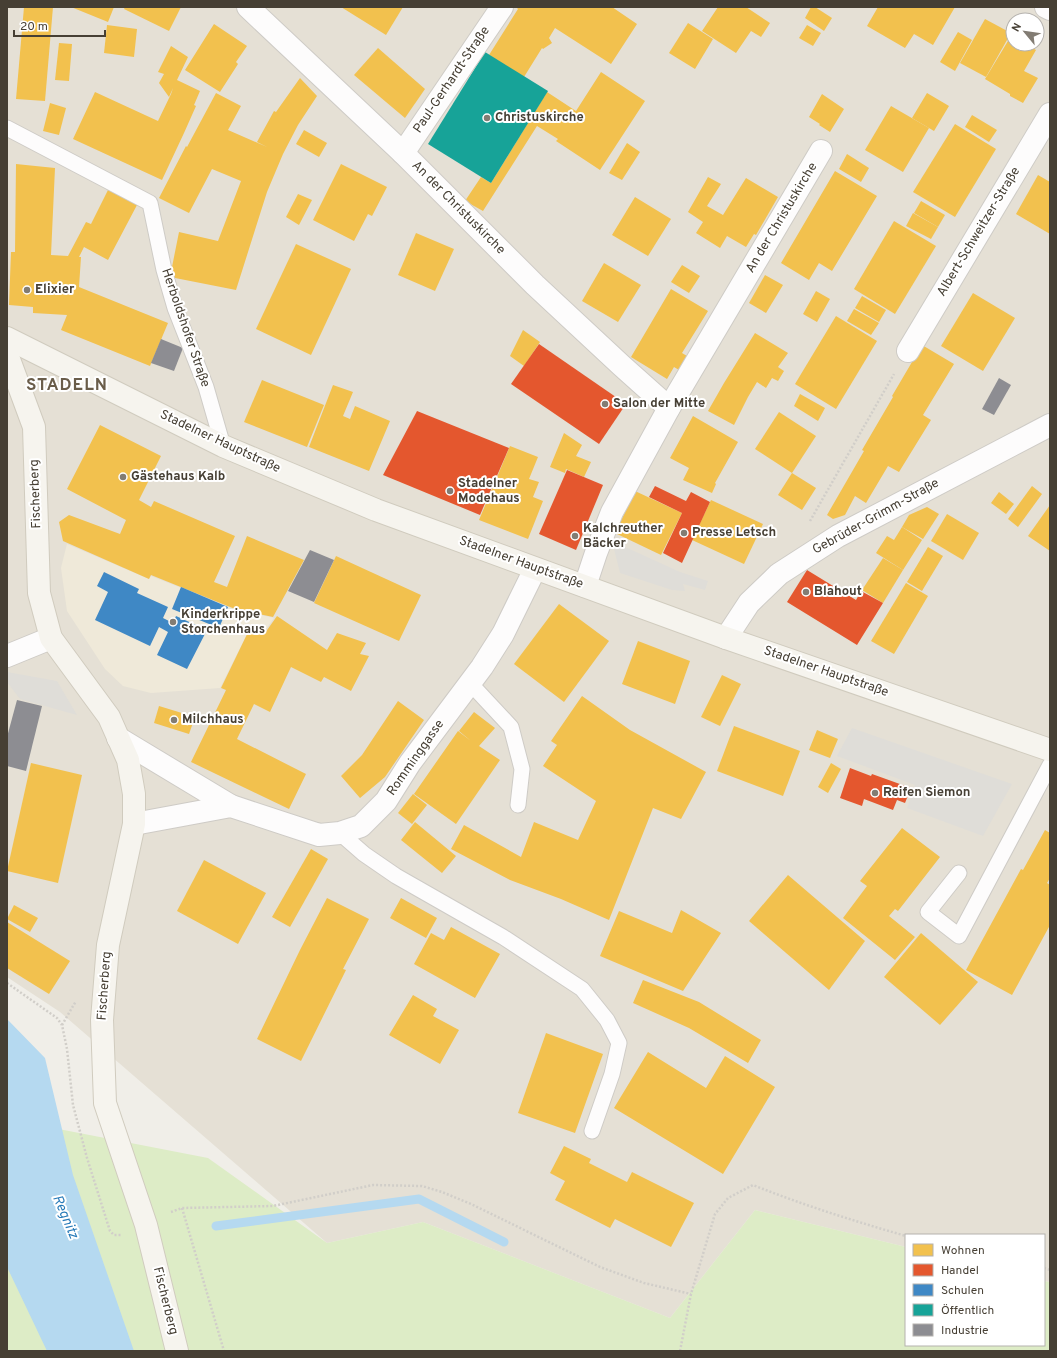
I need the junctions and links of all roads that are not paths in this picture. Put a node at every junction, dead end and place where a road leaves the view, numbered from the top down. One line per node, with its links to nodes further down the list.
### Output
1 (248, 7): 8 (street, An der Christuskirche)
2 (502, 7): 8 (street, Paul-Gerhardt-Straße)
3 (1046, 7): 4 (street)
4 (1050, 9)
5 (1050, 114): 10 (street, Albert-Schweitzer-Straße)
6 (7, 128): 14 (lane, Herboldshofer Straße)
7 (821, 151): 12 (street, An der Christuskirche)
8 (403, 153): 12 (street, An der Christuskirche)
9 (7, 338): 14 (main road, Stadelner Hauptstraße)
10 (908, 351)
11 (7, 354): 17 (main road, Fischerberg)
12 (669, 408): 16 (street, An der Christuskirche)
13 (1050, 425): 18 (street, Gebrüder-Grimm-Straße)
14 (222, 446): 15 (main road, Stadelner Hauptstraße)
15 (535, 569): 16 (main road, Stadelner Hauptstraße); 20 (street, Romminggasse)
16 (586, 586): 18 (main road, Stadelner Hauptstraße)
17 (51, 638): 19 (street); 21 (main road, Fischerberg)
18 (726, 638): 22 (main road, Stadelner Hauptstraße)
19 (7, 656)
20 (470, 683): 24 (lane); 27 (street, Romminggasse)
21 (118, 738): 25 (street, Romminggasse); 26 (main road, Fischerberg)
22 (1050, 750)
23 (1050, 765): 28 (lane)
24 (518, 804)
25 (231, 806): 26 (street, Romminggasse); 27 (street, Romminggasse)
26 (134, 824): 30 (main road, Fischerberg)
27 (340, 833): 29 (lane)
28 (959, 873)
29 (592, 1131)
30 (177, 1351)

